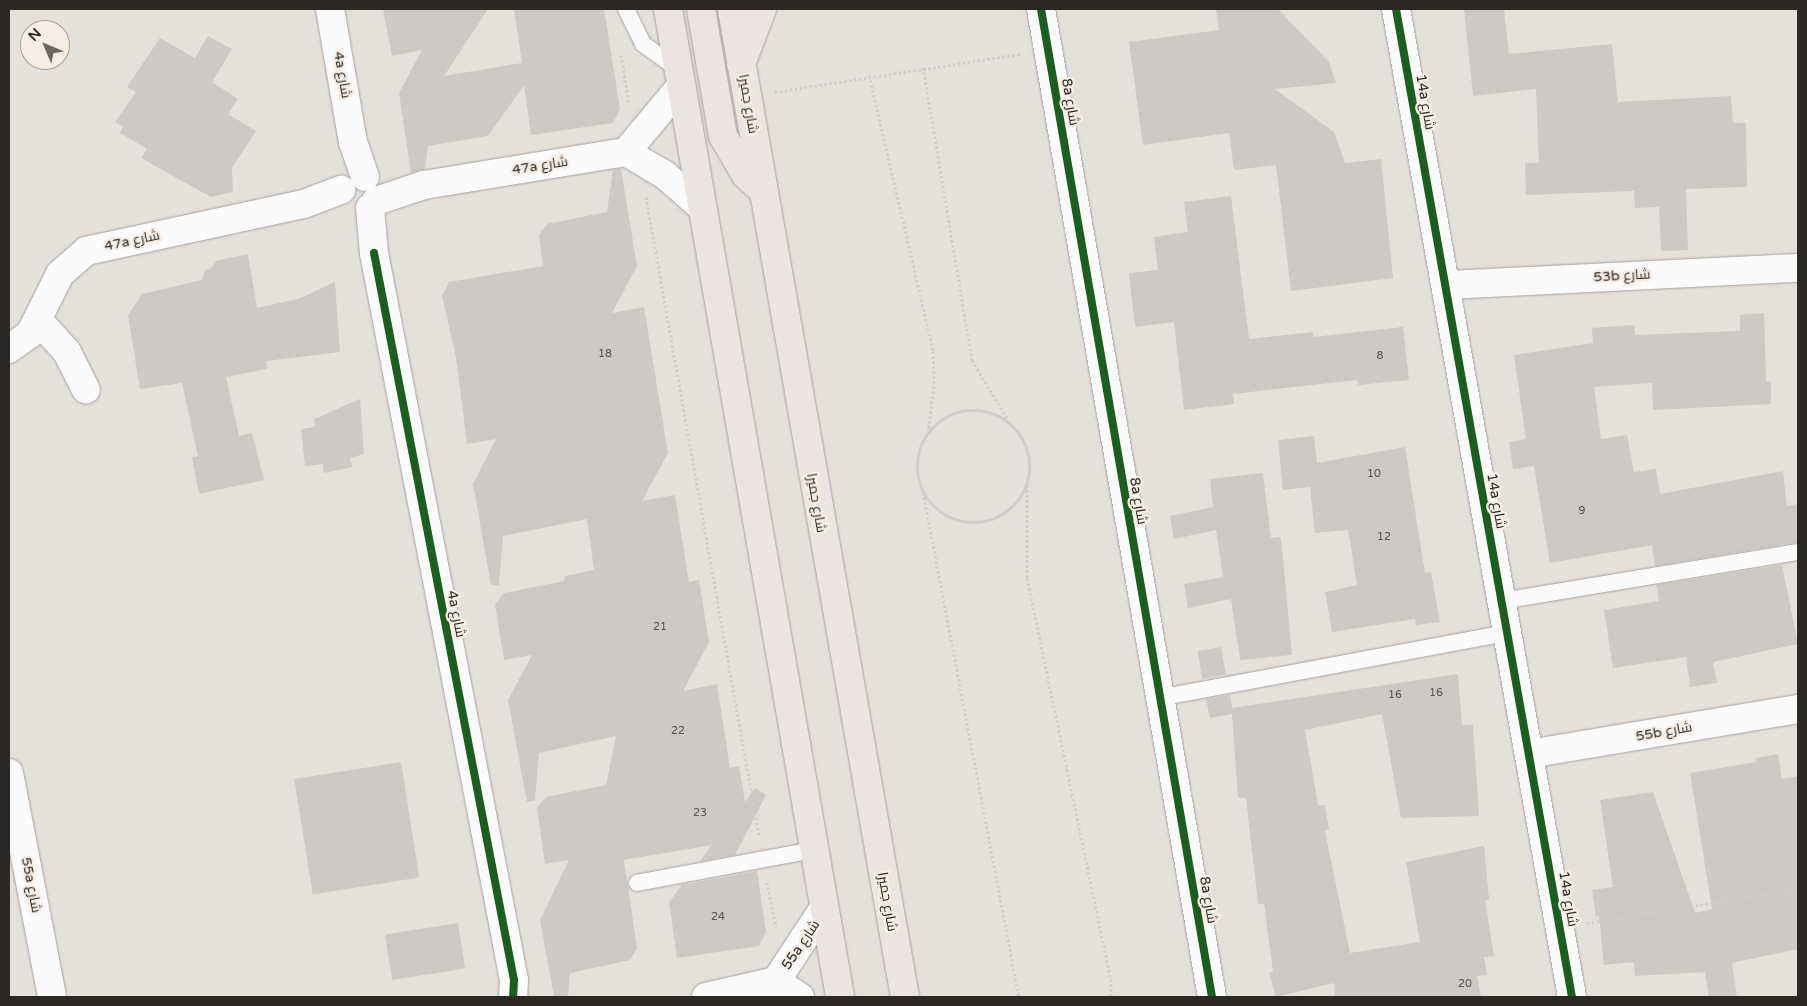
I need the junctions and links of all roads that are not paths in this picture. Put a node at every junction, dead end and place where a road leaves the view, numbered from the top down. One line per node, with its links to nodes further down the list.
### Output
1 (330, 9): 13 (street, 4a شارع)
2 (626, 9): 10 (lane)
3 (668, 9): 10 (main road)
4 (701, 9): 12 (main road)
5 (732, 9): 9 (main road, شارع جميرا)
6 (762, 9): 9 (main road)
7 (1041, 9): 23 (street, 8a شارع)
8 (1396, 9): 16 (street, 14a شارع)
9 (741, 64): 12 (main road, شارع جميرا)
10 (679, 77): 11 (street); 14 (main road)
11 (626, 152): 13 (street, 47a شارع); 14 (street)
12 (763, 191): 37 (main road, شارع جميرا)
13 (359, 195): 17 (street, 47a شارع); 32 (street, 4a شارع)
14 (699, 205): 28 (main road)
15 (1798, 268): 16 (street, 53b شارع)
16 (1446, 285): 21 (street, 14a شارع)
17 (39, 321): 18 (street, 47a شارع); 19 (street)
18 (9, 349)
19 (86, 390)
20 (1798, 552): 21 (lane)
21 (1501, 601): 22 (street, 14a شارع)
22 (1507, 633): 23 (lane); 25 (street, 14a شارع)
23 (1159, 698): 38 (street, 8a شارع)
24 (1798, 709): 25 (street, 55b شارع)
25 (1529, 754): 39 (street, 14a شارع)
26 (9, 773): 27 (street, 55a شارع)
27 (14, 829): 33 (street, 55a شارع)
28 (814, 850): 29 (lane); 30 (main road)
29 (637, 883)
30 (824, 908): 31 (street, 55a شارع); 36 (main road)
31 (776, 981): 34 (street, 55a شارع); 35 (street, 55a شارع)
32 (516, 991)
33 (52, 997)
34 (706, 997)
35 (800, 997)
36 (840, 997)
37 (905, 997)
38 (1212, 997)
39 (1572, 997)

